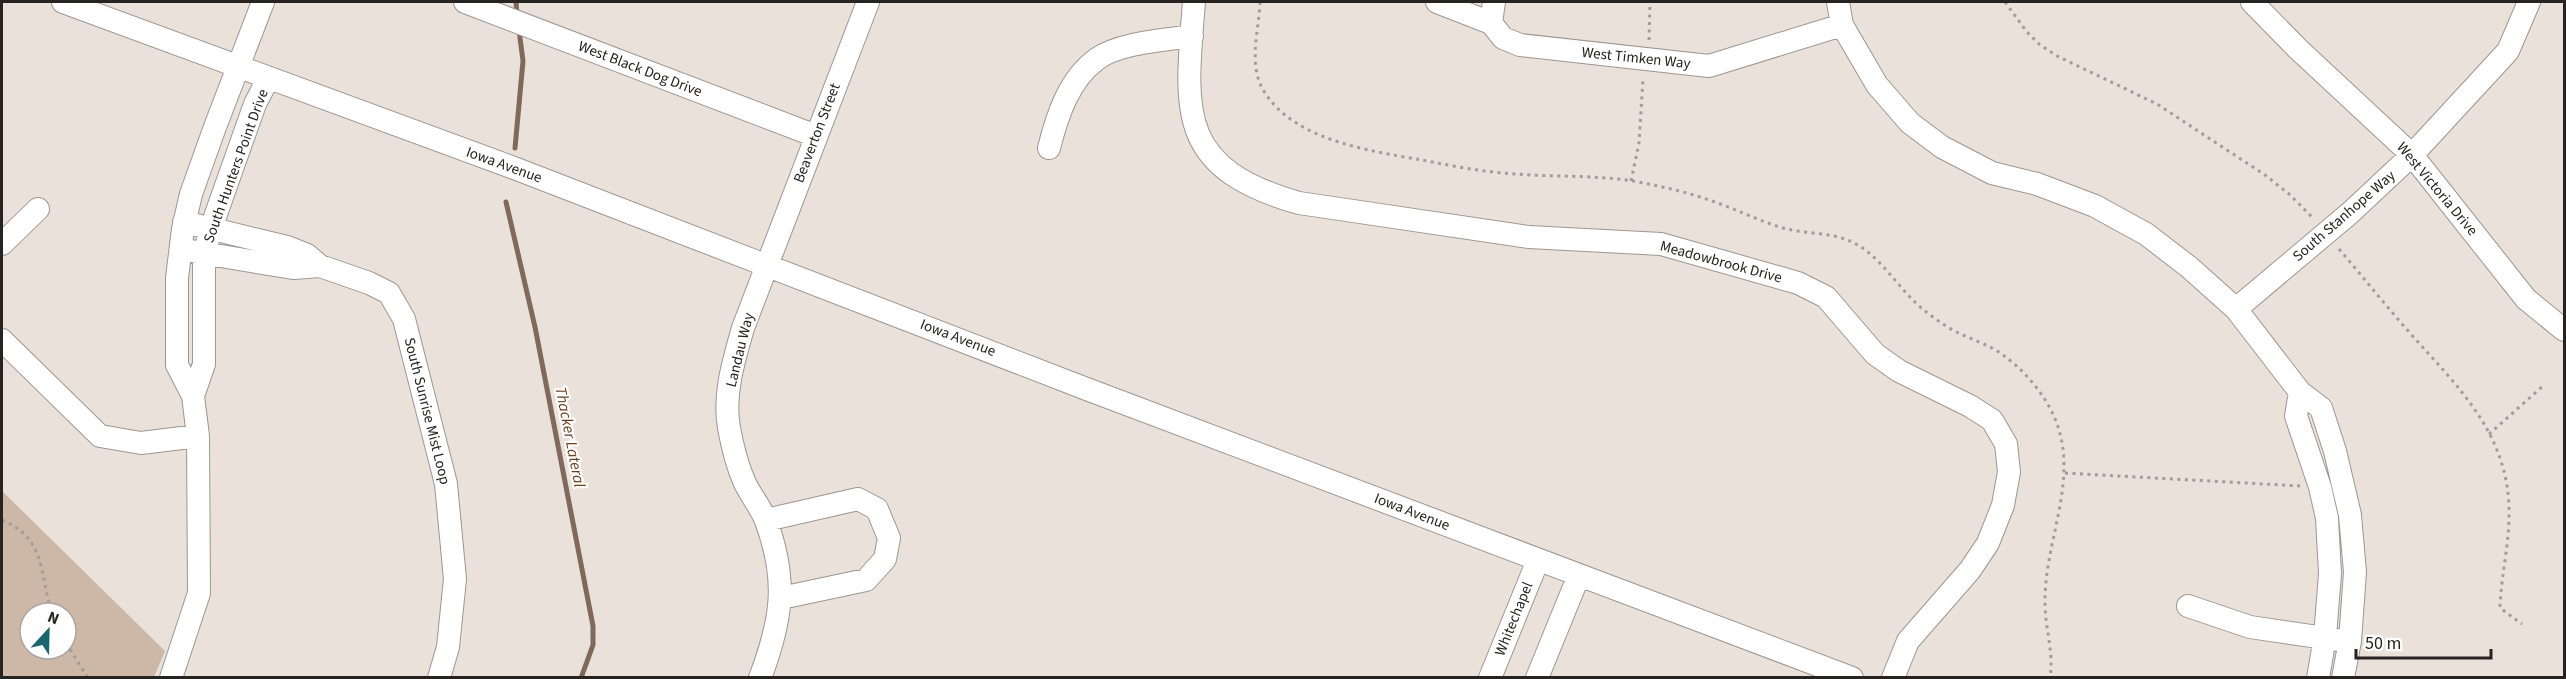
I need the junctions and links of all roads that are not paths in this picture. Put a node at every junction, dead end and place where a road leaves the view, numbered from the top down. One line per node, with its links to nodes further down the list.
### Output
1 (63, 2): 13 (street, Iowa Avenue)
2 (263, 2): 13 (street, South Hunters Point Drive)
3 (465, 2): 15 (street, West Black Dog Drive)
4 (868, 2): 15 (street, Beaverton Street)
5 (1194, 2): 12 (street, Meadowbrook Drive)
6 (1437, 2): 10 (street, West Timken Way)
7 (1838, 2): 11 (street)
8 (2252, 2): 17 (street, West Victoria Drive)
9 (2529, 2): 17 (street, South Stanhope Way)
10 (1493, 12): 11 (street, West Timken Way)
11 (1842, 25): 26 (street)
12 (1192, 36): 16 (street); 47 (street, Meadowbrook Drive)
13 (238, 68): 14 (street, Iowa Avenue); 19 (street, South Hunters Point Drive)
14 (268, 79): 20 (street, South Hunters Point Drive); 24 (street, Iowa Avenue)
15 (816, 136): 24 (street, Beaverton Street)
16 (1049, 148)
17 (2412, 155): 26 (street, South Stanhope Way); 27 (street, West Victoria Drive)
18 (38, 210): 21 (street)
19 (184, 222): 20 (street, South Sunrise Mist Loop); 22 (street, South Hunters Point Drive)
20 (211, 228): 23 (street, South Hunters Point Drive); 25 (street, South Sunrise Mist Loop)
21 (2, 244)
22 (180, 250): 23 (street, South Sunrise Mist Loop); 30 (street, South Hunters Point Drive)
23 (205, 253): 25 (street, South Sunrise Mist Loop); 30 (street, South Hunters Point Drive)
24 (766, 265): 34 (street, Landau Way); 35 (street, Iowa Avenue)
25 (320, 266): 42 (street, South Sunrise Mist Loop)
26 (2236, 309): 29 (street)
27 (2565, 330)
28 (2, 340): 31 (street)
29 (2300, 392): 32 (street); 33 (street)
30 (194, 396): 31 (street, South Hunters Point Drive)
31 (198, 436): 41 (street, South Hunters Point Drive)
32 (2350, 515): 33 (street); 40 (street)
33 (2327, 518): 39 (street)
34 (766, 520): 37 (street, Landau Way); 37 (street)
35 (1538, 560): 36 (street, Iowa Avenue); 44 (street, Whitechapel)
36 (1579, 575): 45 (street); 46 (street, Iowa Avenue)
37 (781, 598): 43 (street, Landau Way)
38 (2188, 606): 39 (street)
39 (2325, 637): 40 (street); 48 (street)
40 (2350, 641): 49 (street)
41 (171, 678)
42 (439, 678)
43 (760, 678)
44 (1490, 678)
45 (1537, 678)
46 (1852, 678)
47 (1893, 678)
48 (2318, 678)
49 (2343, 678)

